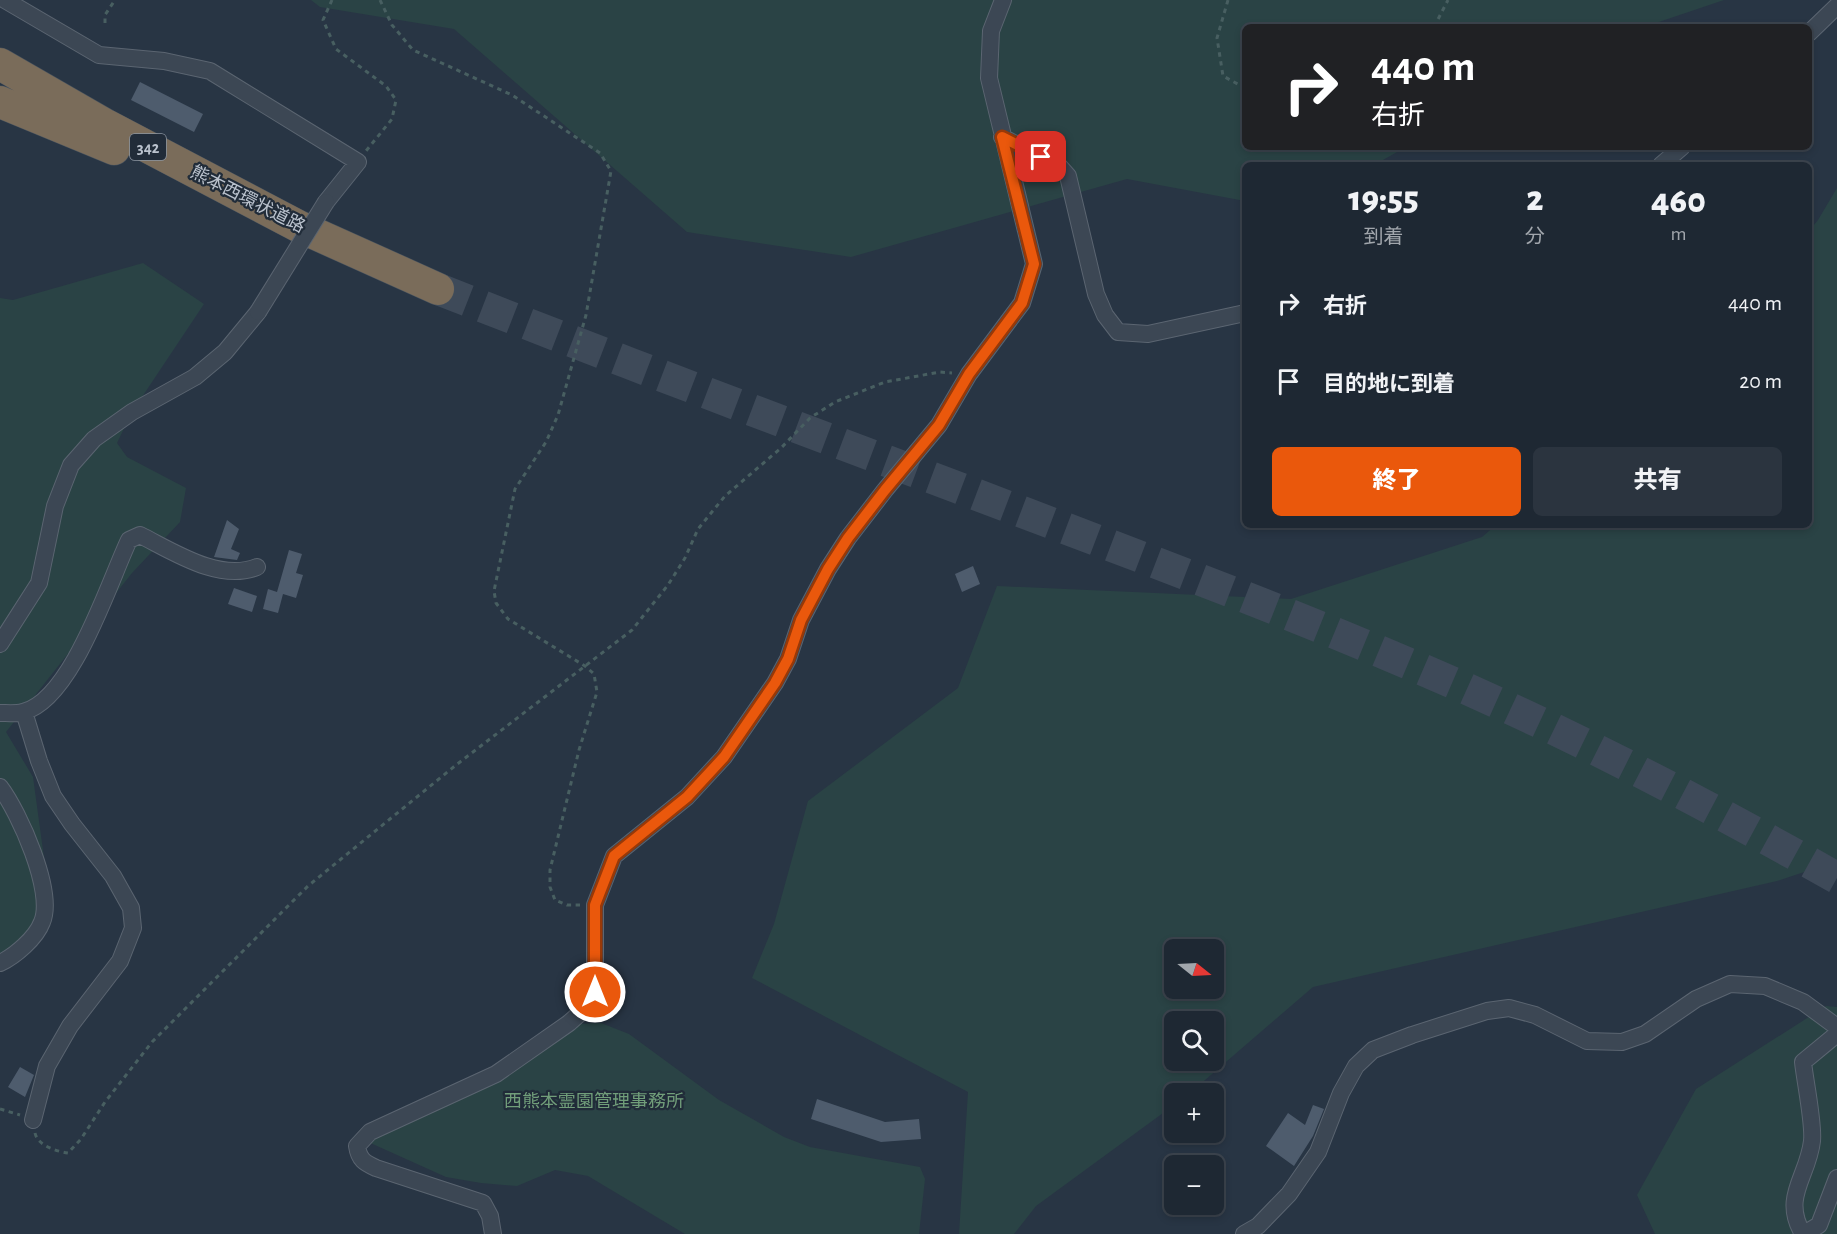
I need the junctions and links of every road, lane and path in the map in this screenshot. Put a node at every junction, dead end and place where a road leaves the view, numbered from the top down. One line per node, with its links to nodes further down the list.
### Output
1 (5, 0): 18 (street)
2 (114, 0): 9 (path)
3 (332, 0): 18 (path)
4 (380, 0): 26 (path)
5 (1003, 0): 16 (street)
6 (1228, 0): 14 (path)
7 (1448, 0): 10 (path)
8 (1837, 6): 11 (street)
9 (105, 23)
10 (1436, 24)
11 (1812, 30)
12 (0, 41): 20 (highway)
13 (0, 64): 20 (highway, 熊本西環状道路 / 342)
14 (1242, 86)
15 (0, 102): 20 (highway)
16 (1002, 137): 22 (street); 23 (street)
17 (1678, 150): 19 (street)
18 (357, 162): 25 (street, bridge)
19 (1664, 162)
20 (298, 226): 21 (highway, 熊本西環状道路 / 342)
21 (438, 289)
22 (1242, 314)
23 (969, 374): 26 (path); 30 (street)
24 (257, 567): 27 (street)
25 (0, 644)
26 (585, 666): 30 (path); 35 (path)
27 (24, 712): 28 (street); 35 (street)
28 (0, 713)
29 (0, 788): 31 (street)
30 (595, 905): 37 (street)
31 (0, 963)
32 (1837, 1027): 38 (street)
33 (1837, 1034): 39 (street)
34 (0, 1109): 35 (path)
35 (33, 1119)
36 (1837, 1178): 39 (street)
37 (493, 1234)
38 (1244, 1234)
39 (1803, 1234)

